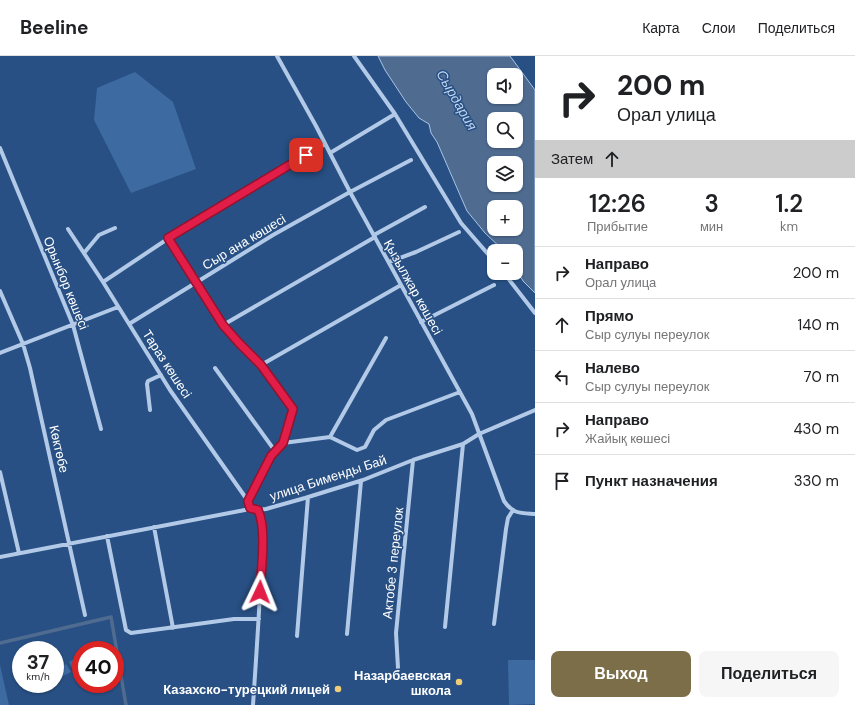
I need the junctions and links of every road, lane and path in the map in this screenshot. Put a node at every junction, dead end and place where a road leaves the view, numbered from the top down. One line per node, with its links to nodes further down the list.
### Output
1 (277, 56): 4 (street, Қызылжар көшесі)
2 (354, 56): 3 (street)
3 (395, 114): 6 (street); 16 (street)
4 (325, 144): 6 (street, Қызылжар көшесі); 14 (street)
5 (0, 148): 28 (street, Орынбор көшесі)
6 (330, 153): 8 (street, Қызылжар көшесі)
7 (411, 160): 8 (street, Сыр ана көшесі)
8 (350, 192): 13 (street, Қызылжар көшесі); 20 (street, Сыр ана көшесі)
9 (425, 207): 13 (street)
10 (115, 228): 15 (street)
11 (68, 229): 15 (street, Тараз көшесі)
12 (458, 232): 17 (street)
13 (374, 236): 17 (street, Қызылжар көшесі); 29 (street)
14 (168, 238): 19 (street); 20 (street)
15 (84, 253): 19 (street, Тараз көшесі)
16 (487, 253)
17 (389, 262): 21 (street, Қызылжар көшесі)
18 (509, 280): 25 (street)
19 (103, 282): 24 (street, Тараз көшесі)
20 (198, 282): 27 (street, Сыр ана көшесі); 29 (street)
21 (402, 285): 26 (street, Қызылжар көшесі); 33 (street)
22 (494, 285): 26 (street)
23 (0, 291): 31 (street, Көктөбе)
24 (118, 307): 27 (street, Тараз көшесі); 28 (street)
25 (535, 313)
26 (421, 322): 36 (street, Қызылжар көшесі)
27 (129, 324): 35 (street, Тараз көшесі)
28 (73, 325): 31 (street); 39 (street, Орынбор көшесі)
29 (223, 325): 33 (street)
30 (386, 338): 41 (street)
31 (23, 344): 32 (street); 56 (street, Көктөбе)
32 (0, 353)
33 (261, 365): 42 (street)
34 (215, 368): 44 (street)
35 (161, 375): 37 (street); 49 (street, Тараз көшесі)
36 (460, 392): 40 (street, Қызылжар көшесі); 41 (street)
37 (150, 410)
38 (535, 410): 40 (street, улица Бименды Бай)
39 (101, 430)
40 (479, 434): 43 (street, улица Бименды Бай); 52 (street, Қызылжар көшесі)
41 (330, 437): 42 (street)
42 (283, 443): 44 (street)
43 (463, 444): 45 (street, улица Бименды Бай); 62 (street)
44 (275, 451): 49 (street)
45 (413, 460): 47 (street, улица Бименды Бай); 66 (street, Актобе 3 переулок)
46 (0, 472): 57 (street)
47 (361, 480): 48 (street, улица Бименды Бай); 64 (street)
48 (308, 497): 51 (street, улица Бименды Бай); 65 (street)
49 (248, 501): 50 (street, Тараз көшесі)
50 (250, 508): 51 (street, улица Бименды Бай); 54 (street, улица Бименды Бай)
51 (258, 510): 60 (street)
52 (513, 510): 53 (street); 61 (street)
53 (535, 514)
54 (154, 526): 55 (street, улица Бименды Бай); 63 (street)
55 (107, 536): 56 (street, улица Бименды Бай); 63 (street)
56 (70, 543): 57 (street, улица Бименды Бай); 59 (street, Көктөбе)
57 (19, 553): 58 (street, улица Бименды Бай)
58 (0, 557)
59 (85, 615)
60 (259, 619): 63 (street); 67 (street)
61 (494, 624)
62 (445, 627)
63 (173, 628)
64 (347, 634)
65 (296, 636)
66 (398, 668)
67 (253, 705)

